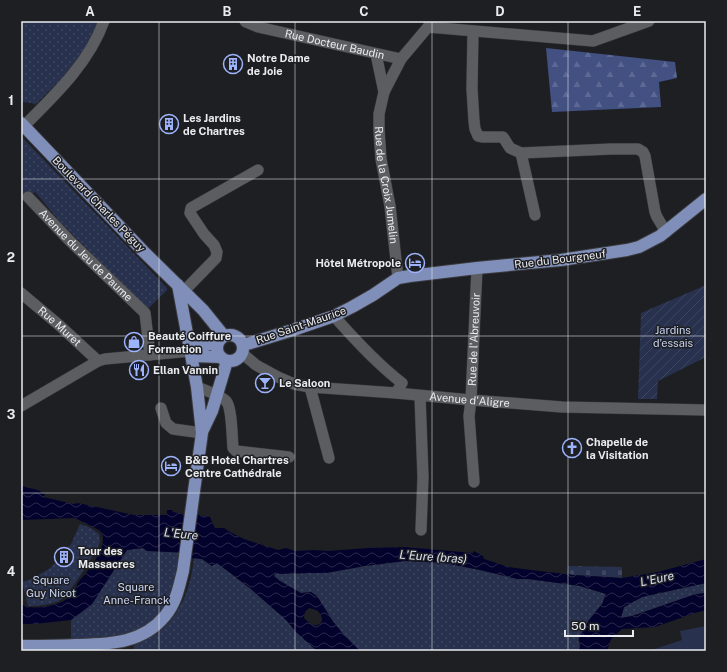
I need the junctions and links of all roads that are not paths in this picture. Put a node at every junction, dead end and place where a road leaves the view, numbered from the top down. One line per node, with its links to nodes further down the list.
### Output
1 (104, 21): 9 (street)
2 (245, 21): 6 (street, Rue Docteur Baudin)
3 (650, 21): 5 (street)
4 (430, 24): 5 (street); 7 (street, Rue de la Croix Jumelin)
5 (473, 31): 10 (street)
6 (376, 54): 7 (street, Rue Docteur Baudin); 8 (street, Rue de la Croix Jumelin)
7 (402, 59): 8 (street, Rue de la Croix Jumelin)
8 (384, 92): 17 (street, Rue de la Croix Jumelin)
9 (22, 124): 18 (main road, Boulevard Charles Péguy)
10 (522, 153): 14 (street); 15 (street)
11 (258, 170): 18 (street)
12 (28, 197): 24 (street, Avenue du Jeu de Paume)
13 (706, 199): 15 (main road, Rue du Bourgneuf)
14 (535, 215)
15 (666, 232): 16 (main road, Rue du Bourgneuf)
16 (477, 268): 17 (main road, Rue du Bourgneuf); 32 (street, Rue de l'Abreuvoir)
17 (398, 278): 20 (main road, Rue Saint-Maurice)
18 (181, 288): 21 (main road, Boulevard Charles Péguy); 23 (main road)
19 (21, 293): 26 (street, Rue Muret)
20 (334, 316): 22 (main road, Rue Saint-Maurice); 29 (street)
21 (221, 339): 22 (main road); 23 (main road); 25 (main road)
22 (243, 350): 25 (main road); 28 (street, Avenue d'Aligre)
23 (191, 352): 24 (street); 25 (main road); 27 (main road)
24 (150, 355): 26 (street)
25 (224, 359): 30 (main road)
26 (98, 361): 33 (street)
27 (198, 386): 30 (street); 36 (main road)
28 (310, 387): 29 (street, Avenue d'Aligre); 38 (street)
29 (396, 393): 31 (street, Avenue d'Aligre)
30 (217, 396): 36 (main road); 37 (street)
31 (420, 396): 32 (street, Avenue d'Aligre); 40 (street)
32 (471, 400): 35 (street, Avenue d'Aligre); 39 (street, Rue de l'Abreuvoir)
33 (21, 406)
34 (161, 408): 36 (street)
35 (706, 410)
36 (202, 433): 41 (main road)
37 (289, 457)
38 (329, 458)
39 (474, 482)
40 (421, 530)
41 (21, 646)

